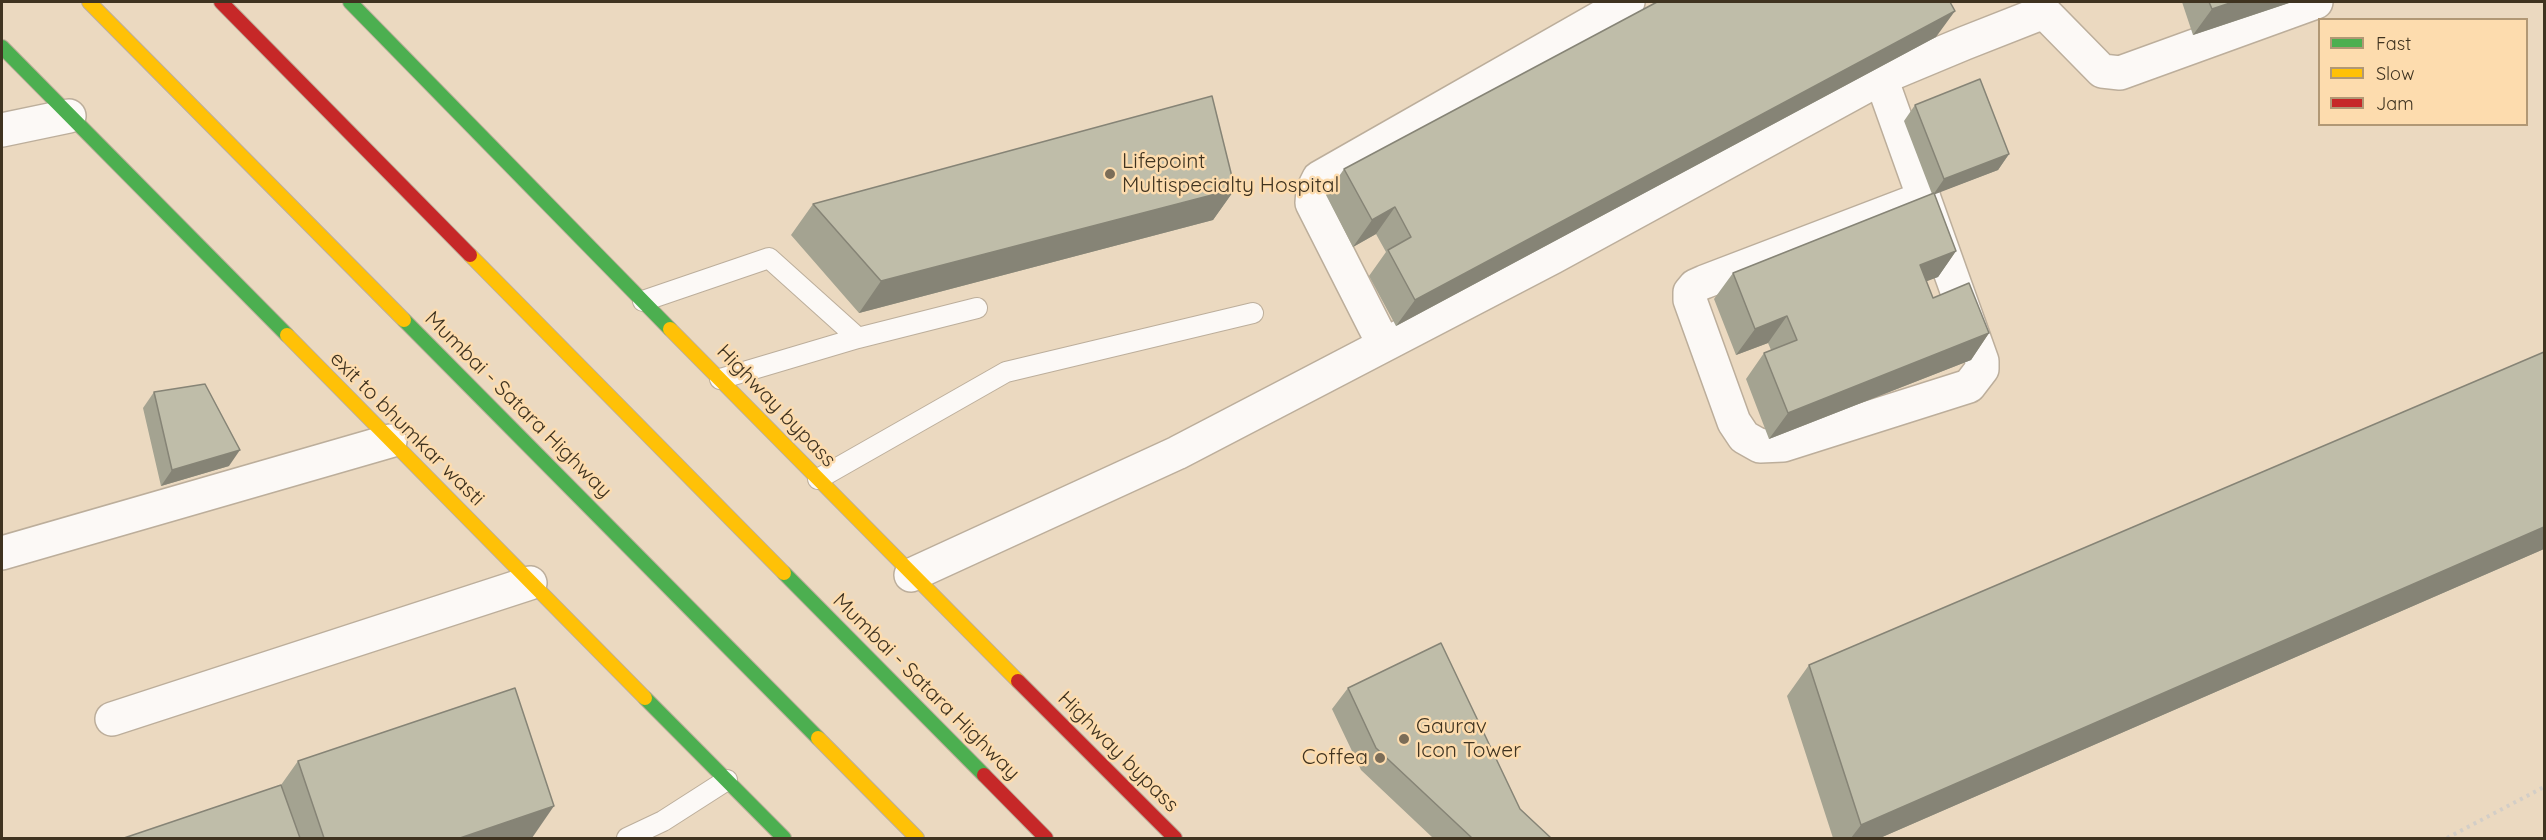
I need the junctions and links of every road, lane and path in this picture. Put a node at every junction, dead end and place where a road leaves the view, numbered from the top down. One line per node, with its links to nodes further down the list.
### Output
1 (89, 2): 28 (main road, Mumbai - Satara Highway)
2 (220, 2): 29 (main road, Mumbai - Satara Highway)
3 (350, 2): 12 (main road, Highway bypass)
4 (1628, 2): 16 (street)
5 (2316, 2): 6 (street)
6 (2042, 7): 8 (street)
7 (2, 47): 9 (main road, exit to bhumkar wasti)
8 (1881, 78): 11 (street); 16 (street)
9 (69, 116): 10 (street); 18 (main road, exit to bhumkar wasti)
10 (2, 130)
11 (1924, 198): 11 (street)
12 (643, 301): 15 (lane); 17 (main road, Highway bypass)
13 (977, 308): 15 (lane)
14 (1253, 313): 19 (lane)
15 (858, 338): 17 (lane)
16 (1384, 345): 21 (street)
17 (720, 380): 19 (main road, Highway bypass)
18 (390, 441): 20 (street); 22 (main road, exit to bhumkar wasti)
19 (818, 479): 21 (main road, Highway bypass)
20 (2, 553)
21 (911, 575): 30 (main road, Highway bypass)
22 (530, 583): 23 (street); 24 (main road, exit to bhumkar wasti)
23 (112, 719)
24 (727, 780): 26 (lane); 27 (main road, exit to bhumkar wasti)
25 (2544, 787): 31 (path)
26 (627, 838)
27 (784, 838)
28 (917, 838)
29 (1046, 838)
30 (1175, 838)
31 (2447, 838)

